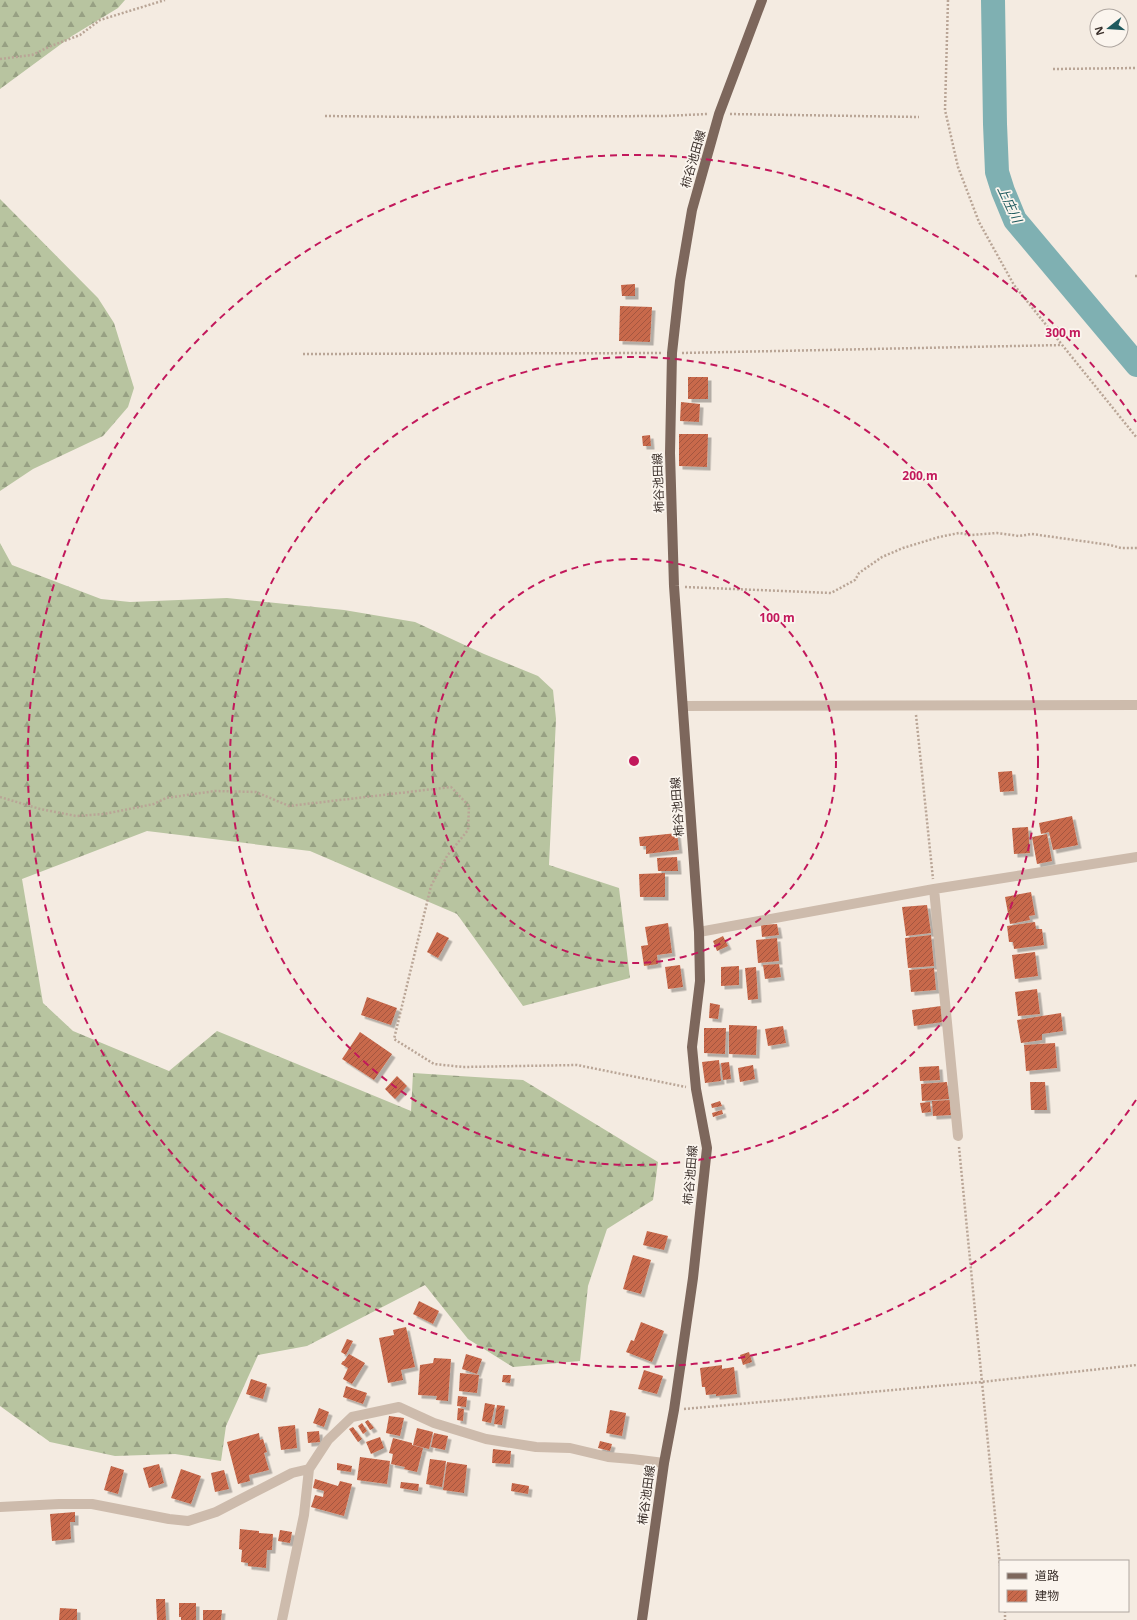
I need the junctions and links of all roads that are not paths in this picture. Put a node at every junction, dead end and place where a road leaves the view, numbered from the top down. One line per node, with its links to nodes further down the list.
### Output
1 (762, 0): 3 (main road, 柿谷池田線)
2 (1137, 705): 3 (street)
3 (683, 706): 6 (main road, 柿谷池田線)
4 (1137, 856): 5 (street)
5 (934, 890): 6 (street); 7 (street)
6 (699, 932): 8 (main road, 柿谷池田線)
7 (958, 1136)
8 (664, 1463): 9 (street); 12 (main road, 柿谷池田線)
9 (310, 1469): 10 (street); 11 (street)
10 (0, 1507)
11 (282, 1620)
12 (642, 1620)

